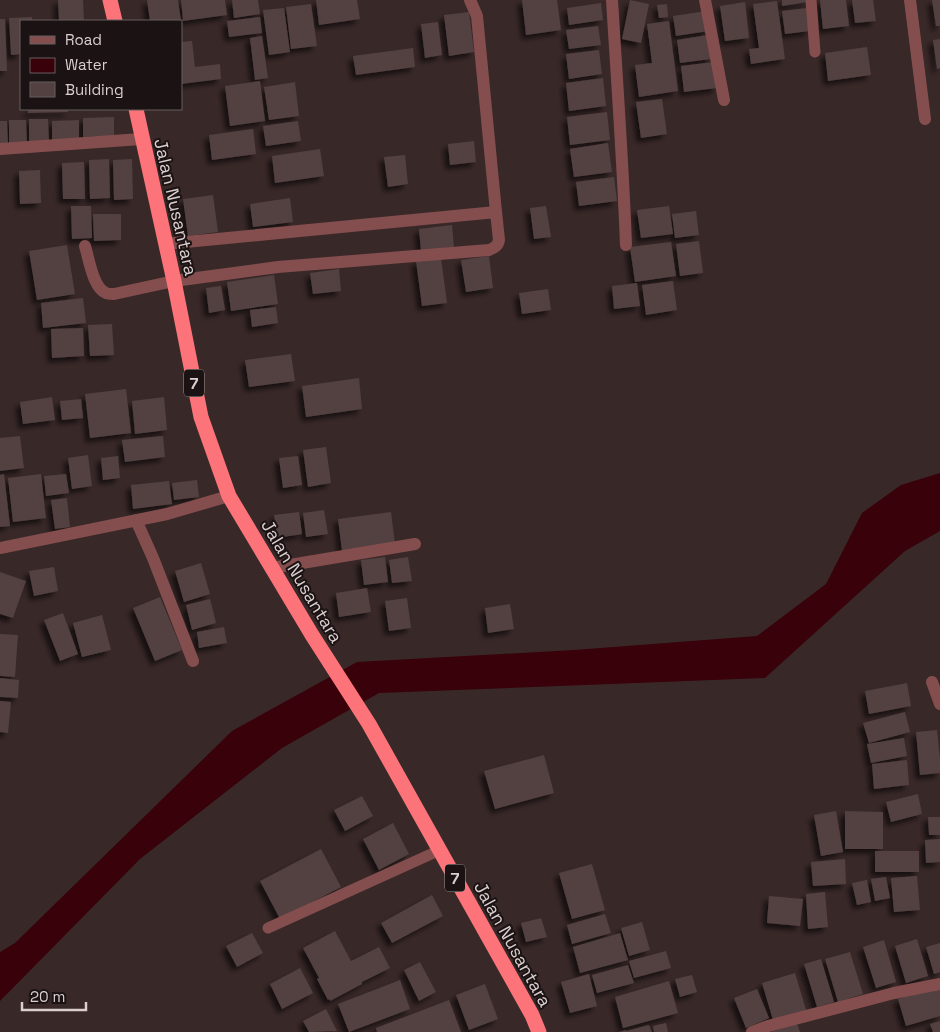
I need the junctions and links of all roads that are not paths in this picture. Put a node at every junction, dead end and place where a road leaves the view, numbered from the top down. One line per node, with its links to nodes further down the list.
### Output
1 (110, 0): 7 (highway)
2 (470, 0): 14 (street)
3 (612, 0): 16 (street)
4 (705, 0): 9 (street)
5 (811, 0): 8 (lane)
6 (910, 0): 11 (street)
7 (115, 20)
8 (815, 52)
9 (724, 100)
10 (136, 110): 12 (highway, Jalan Nusantara / 7)
11 (925, 119)
12 (142, 139): 13 (street); 15 (highway, Jalan Nusantara / 7)
13 (0, 149)
14 (496, 212): 15 (street); 18 (street)
15 (165, 244): 18 (highway, Jalan Nusantara / 7)
16 (626, 245)
17 (85, 246): 18 (street)
18 (174, 281): 19 (highway, Jalan Nusantara / 7)
19 (229, 496): 20 (street); 23 (highway, Jalan Nusantara / 7)
20 (136, 520): 22 (street); 24 (street)
21 (415, 544): 23 (street)
22 (0, 548)
23 (272, 568): 27 (highway, Jalan Nusantara / 7)
24 (193, 661)
25 (932, 682): 26 (street)
26 (940, 704)
27 (440, 850): 28 (lane); 30 (highway, Jalan Nusantara / 7)
28 (268, 928)
29 (940, 984): 31 (street)
30 (539, 1032)
31 (752, 1032)

